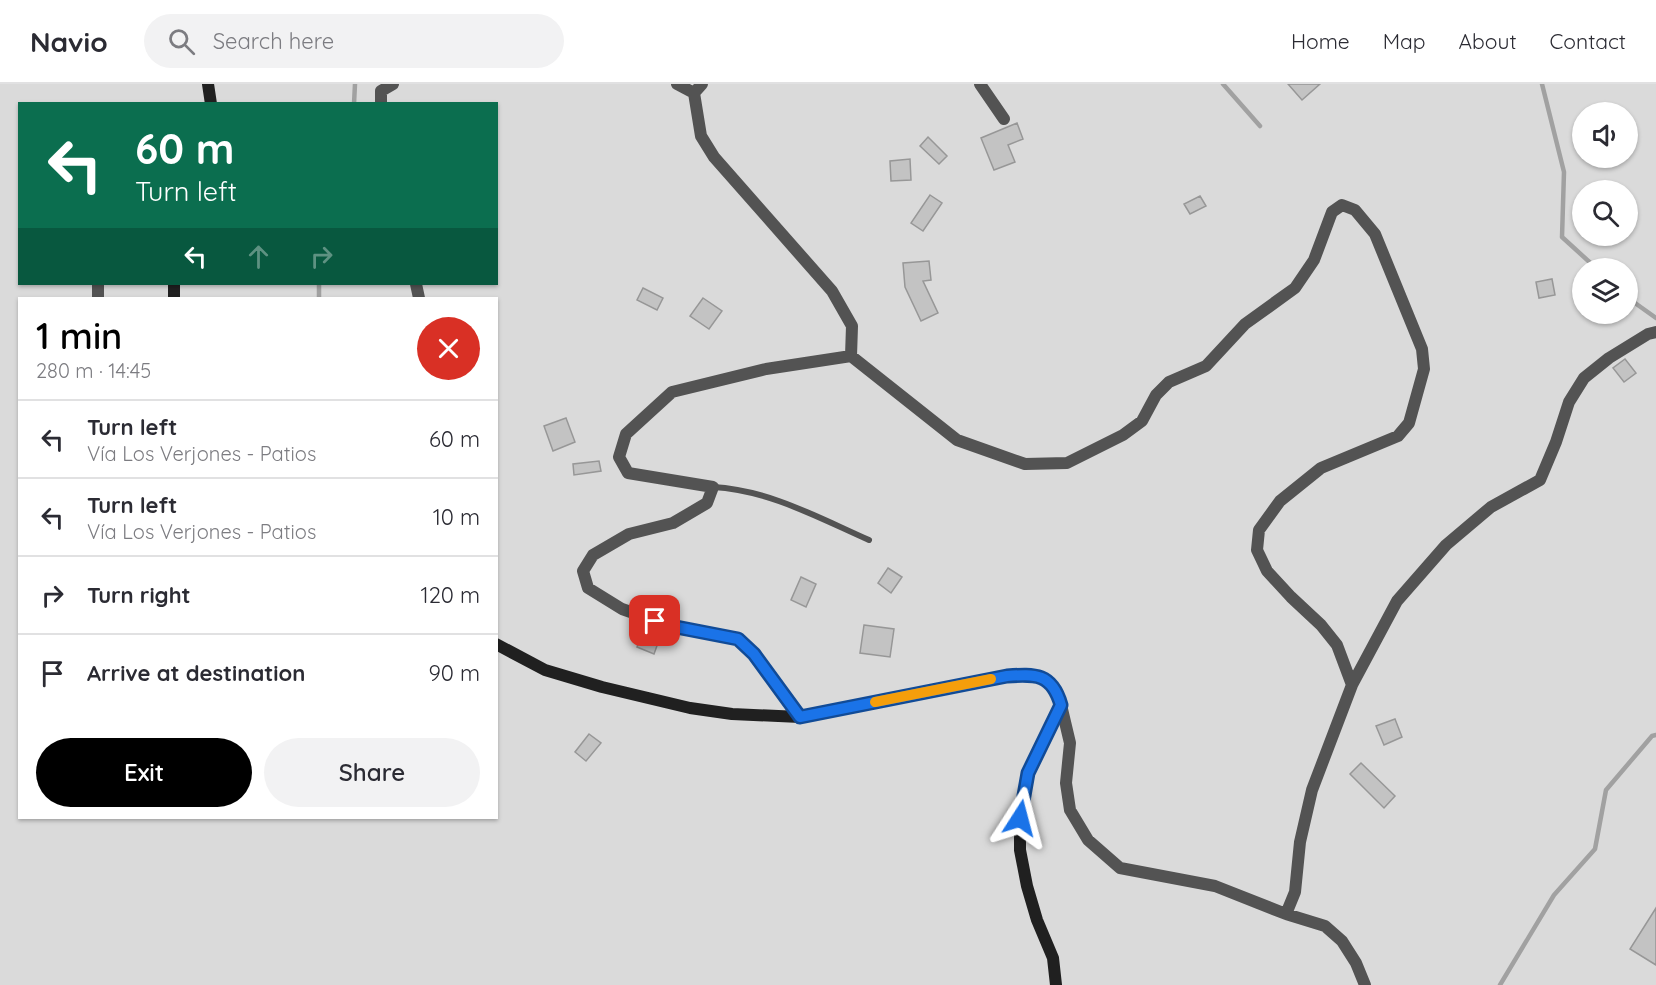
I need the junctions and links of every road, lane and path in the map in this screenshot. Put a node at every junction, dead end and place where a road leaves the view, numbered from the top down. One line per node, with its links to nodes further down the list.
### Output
1 (208, 84): 6 (street)
2 (393, 84): 7 (street)
3 (676, 84): 5 (street)
4 (980, 84): 8 (street)
5 (698, 88): 10 (street)
6 (210, 102)
7 (381, 102)
8 (1004, 119)
9 (1656, 332): 14 (street)
10 (851, 356): 11 (street); 14 (street)
11 (713, 487): 12 (lane); 16 (street)
12 (869, 540)
13 (498, 645): 16 (street)
14 (1352, 685): 17 (street)
15 (1061, 705): 16 (street); 17 (street); 18 (street)
16 (800, 717)
17 (1286, 914): 19 (street)
18 (1056, 985)
19 (1365, 985)

